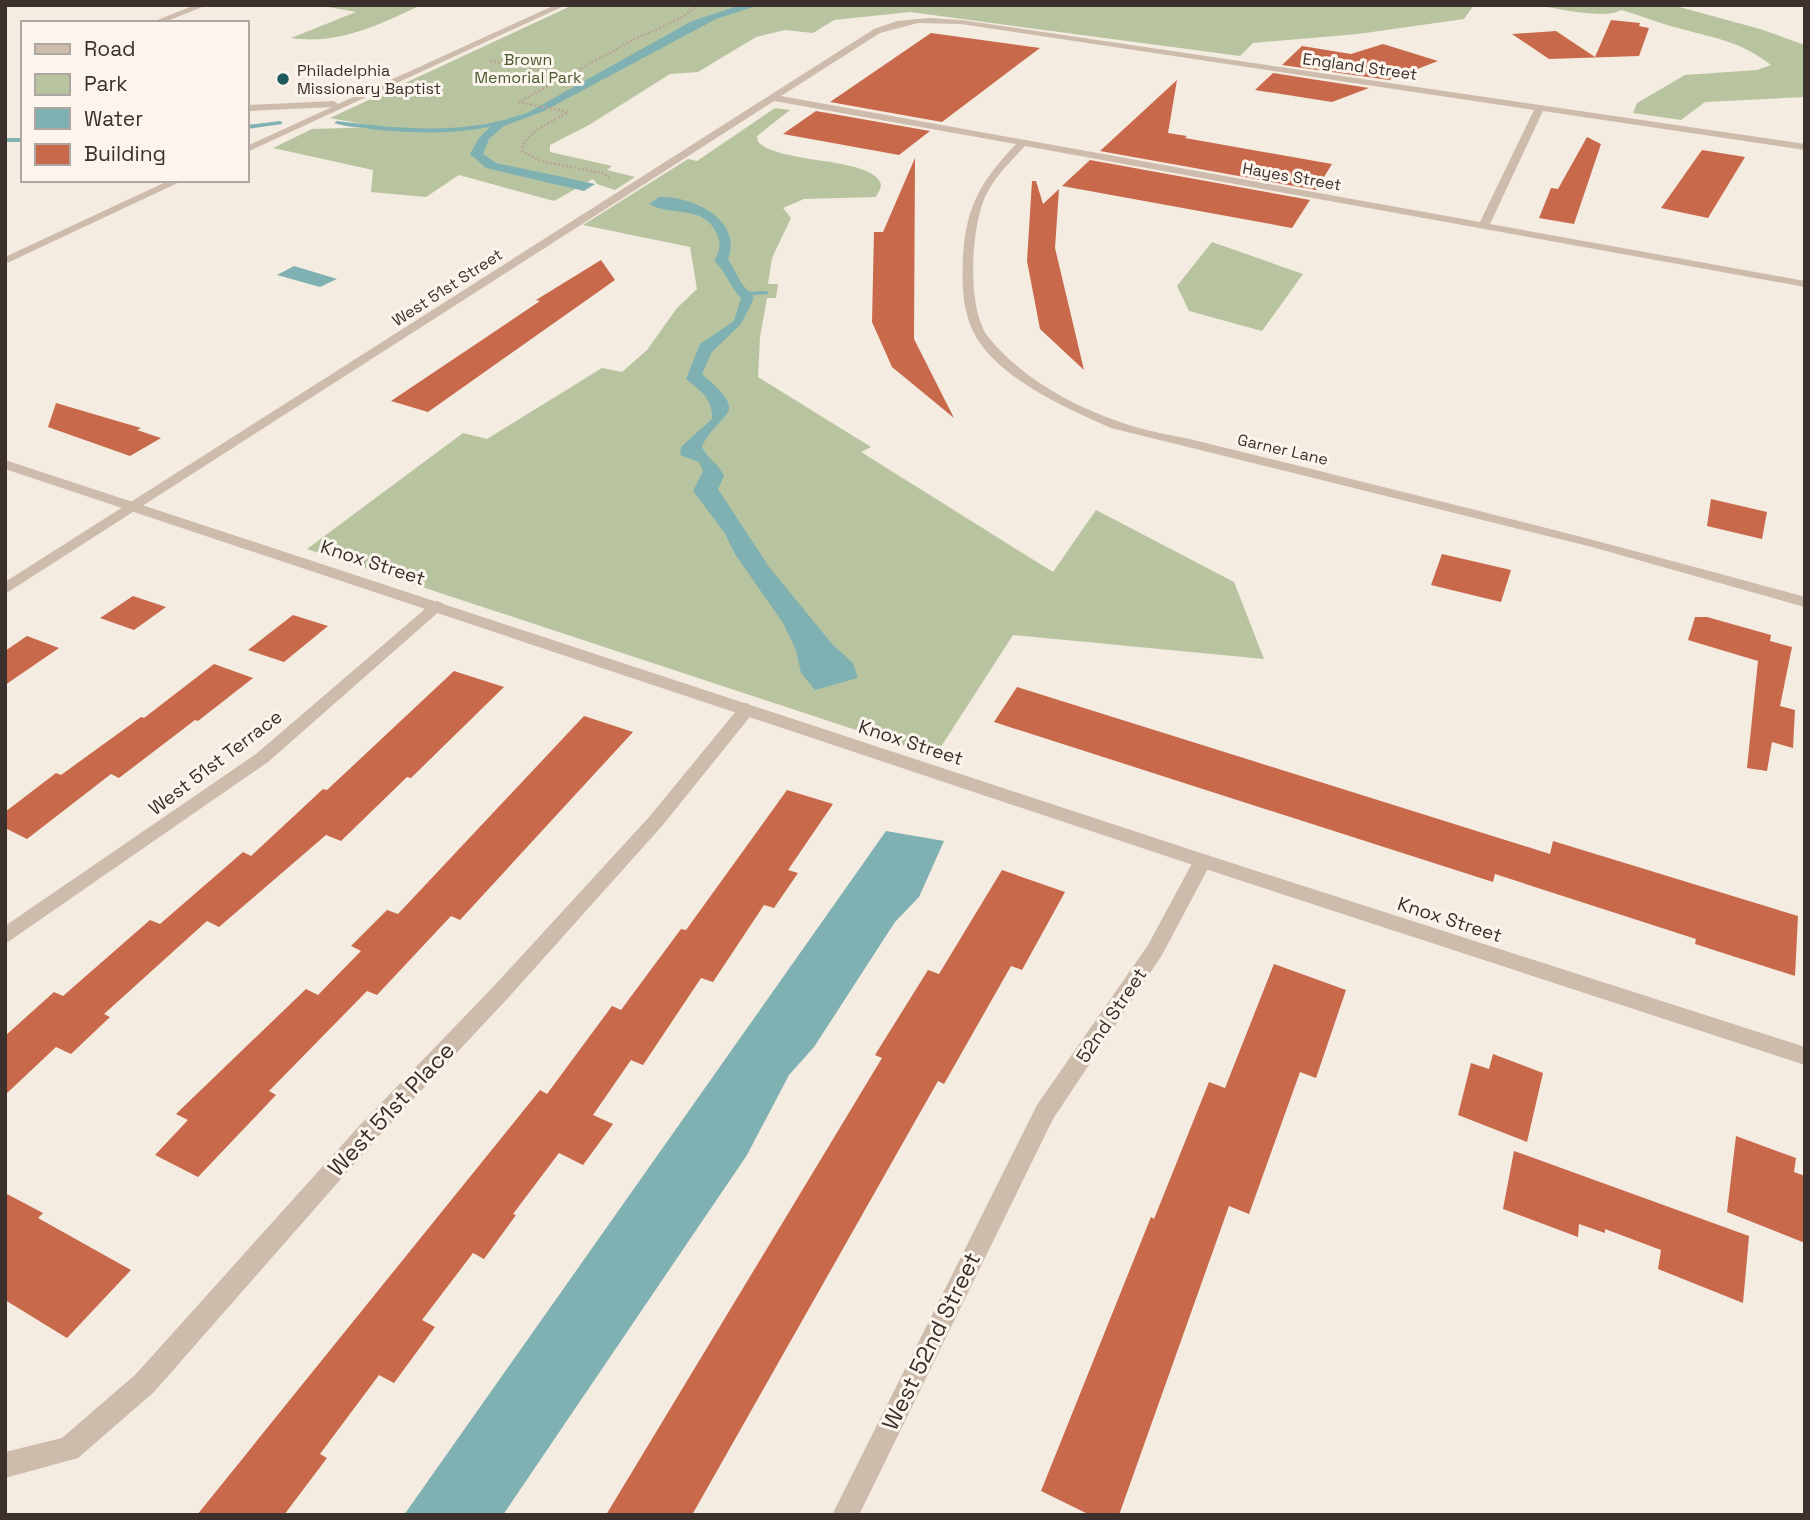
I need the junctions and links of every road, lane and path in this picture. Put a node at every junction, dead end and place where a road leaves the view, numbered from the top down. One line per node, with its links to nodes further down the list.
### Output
1 (203, 5): 4 (street)
2 (562, 5): 6 (street)
3 (698, 5): 7 (path)
4 (160, 21)
5 (910, 21): 8 (street, West 51st Street); 10 (street, England Street)
6 (455, 54): 7 (path); 9 (street)
7 (568, 75): 16 (path)
8 (775, 98): 12 (street, Hayes Street); 16 (street, West 51st Street)
9 (345, 103): 11 (street); 14 (street)
10 (1540, 107): 13 (street, England Street); 17 (street)
11 (248, 108)
12 (1023, 143): 17 (street, Hayes Street); 23 (street, Garner Lane)
13 (1805, 147)
14 (248, 149)
15 (175, 182): 18 (street)
16 (628, 189): 21 (street, West 51st Street)
17 (1483, 227): 19 (street, Hayes Street)
18 (5, 261)
19 (1805, 284)
20 (5, 464): 21 (street, Knox Street)
21 (135, 506): 22 (street, West 51st Street); 24 (street, Knox Street)
22 (5, 589)
23 (1805, 601)
24 (437, 606): 25 (street, Knox Street); 27 (street, West 51st Terrace)
25 (747, 709): 26 (street, Knox Street); 30 (street, West 51st Place)
26 (1203, 861): 28 (street, Knox Street); 29 (street, 52nd Street)
27 (5, 936)
28 (1805, 1056)
29 (1017, 1167): 31 (street, West 52nd Street)
30 (5, 1465)
31 (845, 1515)

